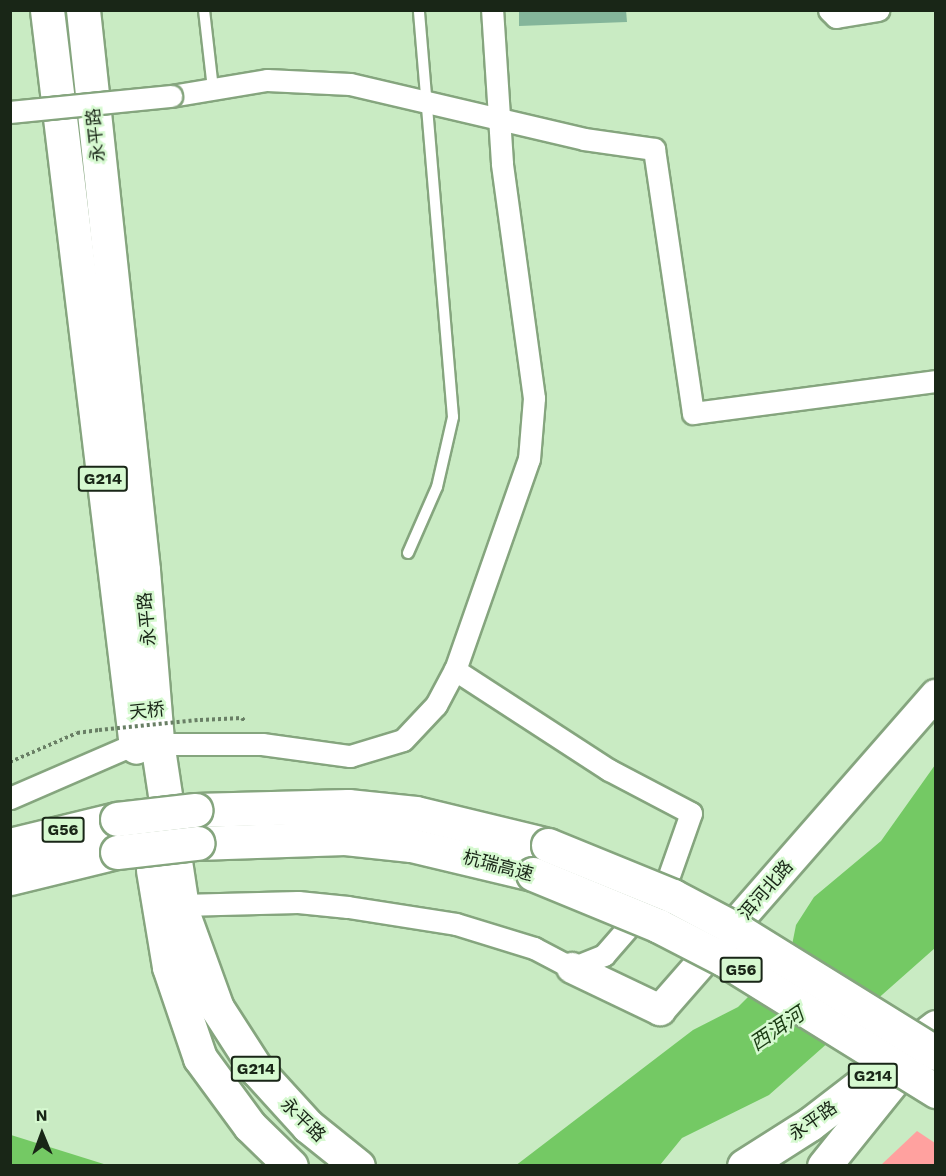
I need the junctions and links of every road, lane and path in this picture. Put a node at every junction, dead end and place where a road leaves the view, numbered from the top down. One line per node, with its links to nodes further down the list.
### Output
1 (47, 10): 17 (highway, 永平路 / G214)
2 (83, 10): 17 (highway, 永平路 / G214)
3 (204, 10): 8 (lane)
4 (419, 10): 9 (lane)
5 (492, 10): 11 (street)
6 (829, 10): 7 (street)
7 (878, 10)
8 (213, 89): 9 (street); 10 (street, bridge)
9 (430, 101): 11 (street); 13 (lane)
10 (10, 112)
11 (498, 118): 12 (street); 14 (street)
12 (936, 381)
13 (408, 553)
14 (455, 670): 17 (street); 24 (street)
15 (936, 695): 24 (street, 洱河北路)
16 (197, 720): 18 (path, 天桥, bridge)
17 (146, 743): 19 (street); 22 (highway, 永平路 / G214); 23 (highway, 永平路 / G214)
18 (10, 762)
19 (10, 798)
20 (10, 845): 25 (highway, 杭瑞高速 / G56, bridge)
21 (10, 879): 27 (highway, 杭瑞高速 / G56, bridge)
22 (181, 905): 23 (highway, 永平路 / G214); 24 (street)
23 (178, 946): 30 (highway, 永平路 / G214); 31 (highway, 永平路 / G214)
24 (572, 968)
25 (935, 1036): 28 (highway, 永平路 / G214); 29 (highway)
26 (936, 1075): 29 (highway, G214)
27 (936, 1091)
28 (751, 1162)
29 (826, 1163)
30 (291, 1166)
31 (358, 1166)

